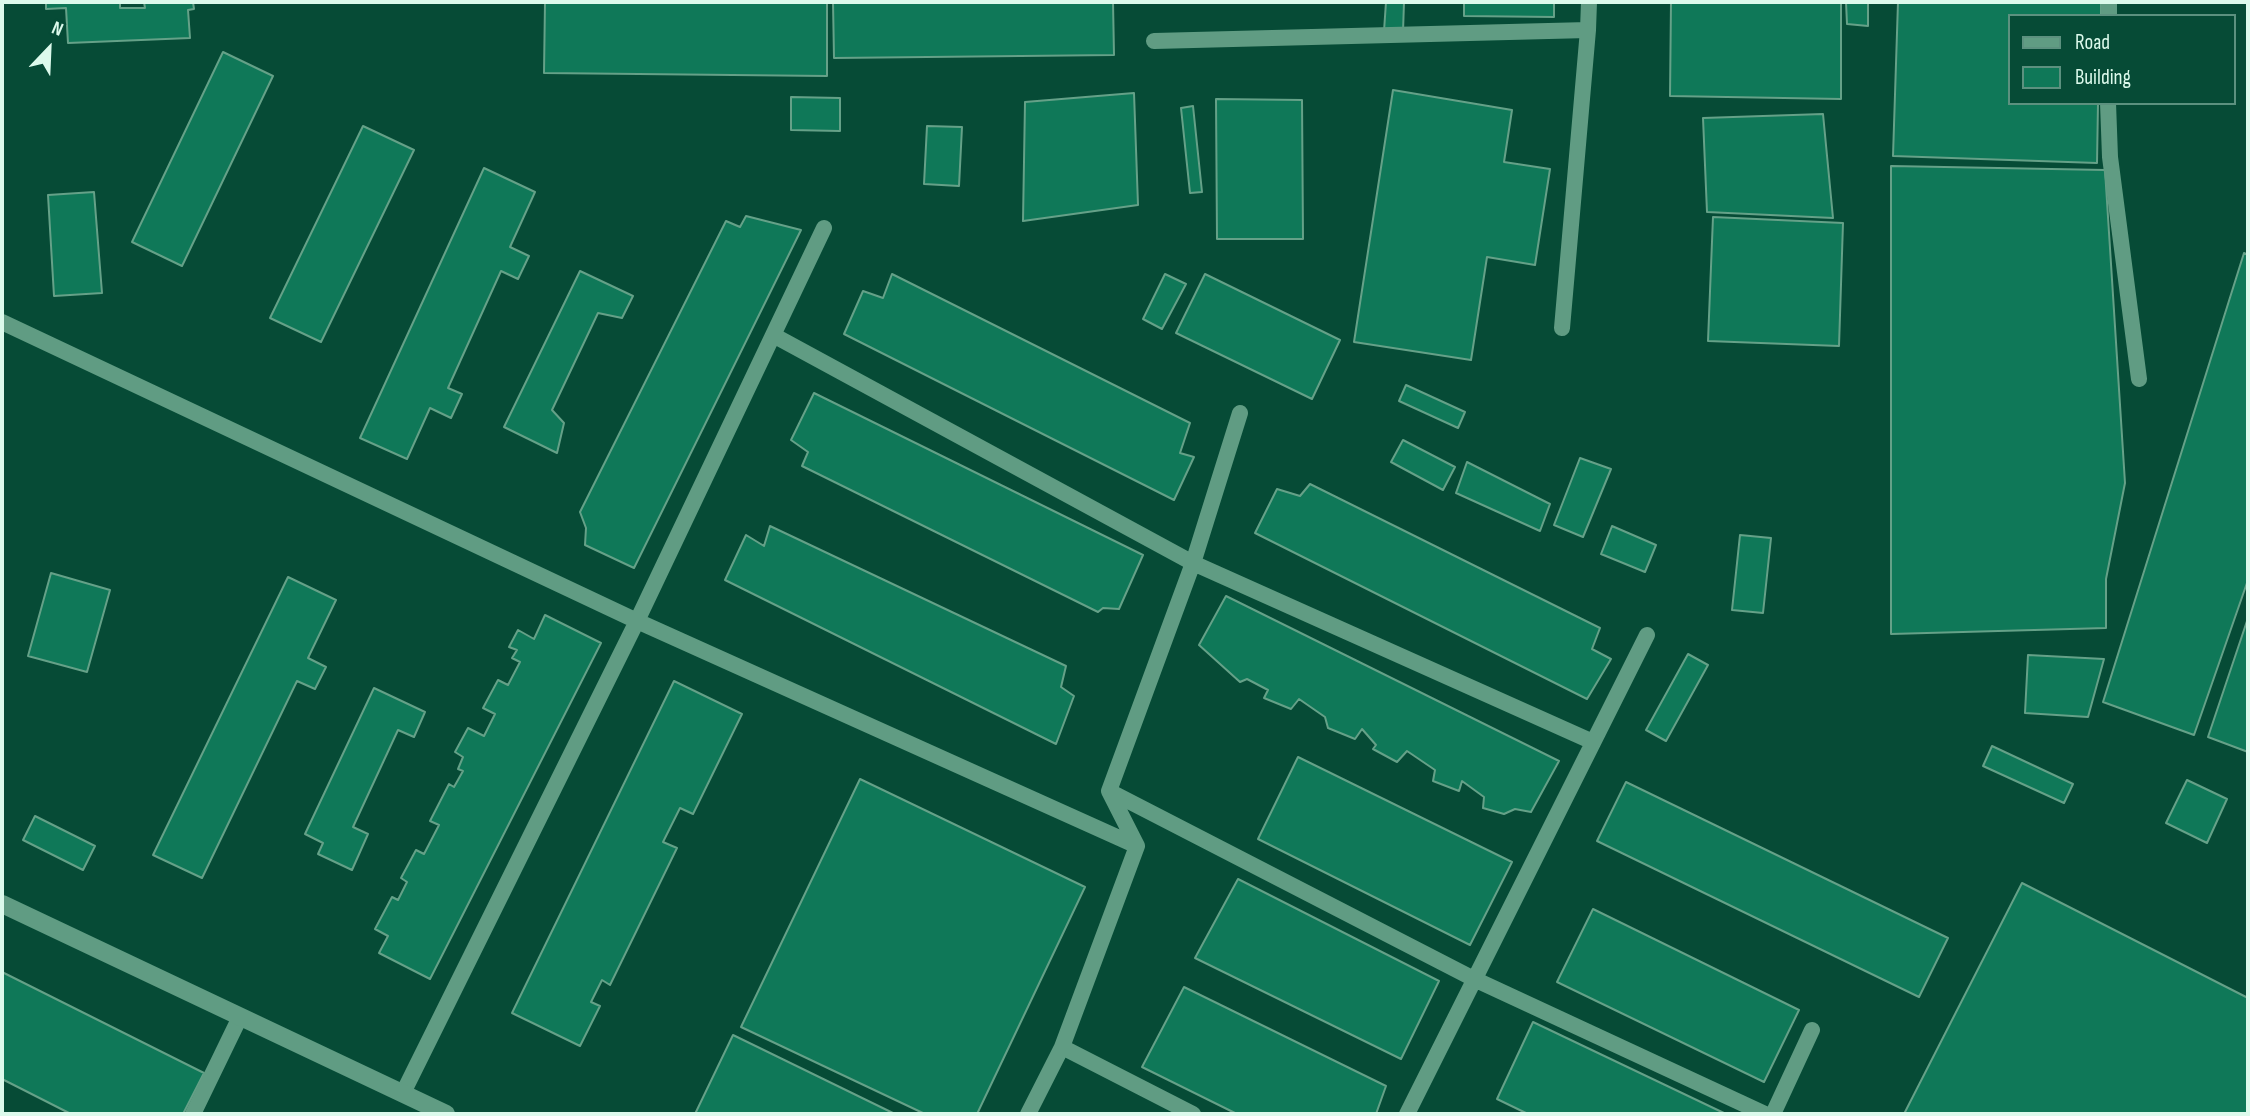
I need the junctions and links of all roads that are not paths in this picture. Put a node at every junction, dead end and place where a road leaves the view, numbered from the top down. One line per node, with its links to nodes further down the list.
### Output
1 (1589, 2): 2 (lane)
2 (1588, 30): 3 (lane); 7 (lane)
3 (1154, 41)
4 (2108, 105): 9 (lane)
5 (824, 228): 8 (lane)
6 (2, 323): 12 (lane)
7 (1562, 328)
8 (773, 335): 11 (lane); 12 (lane)
9 (2139, 379)
10 (1240, 414): 11 (lane)
11 (1193, 564): 14 (lane); 15 (lane)
12 (637, 621): 16 (lane); 22 (lane)
13 (1647, 635): 14 (lane)
14 (1593, 742): 18 (lane)
15 (1109, 791): 16 (lane); 18 (lane)
16 (1137, 846): 21 (lane)
17 (2, 904): 19 (street)
18 (1474, 979): 27 (lane); 28 (lane)
19 (240, 1017): 22 (street); 23 (lane)
20 (1812, 1030): 29 (lane)
21 (1062, 1047): 25 (lane); 26 (lane)
22 (403, 1093): 24 (street)
23 (193, 1114)
24 (446, 1114)
25 (1028, 1114)
26 (1193, 1114)
27 (1407, 1114)
28 (1765, 1114)
29 (1773, 1114)

